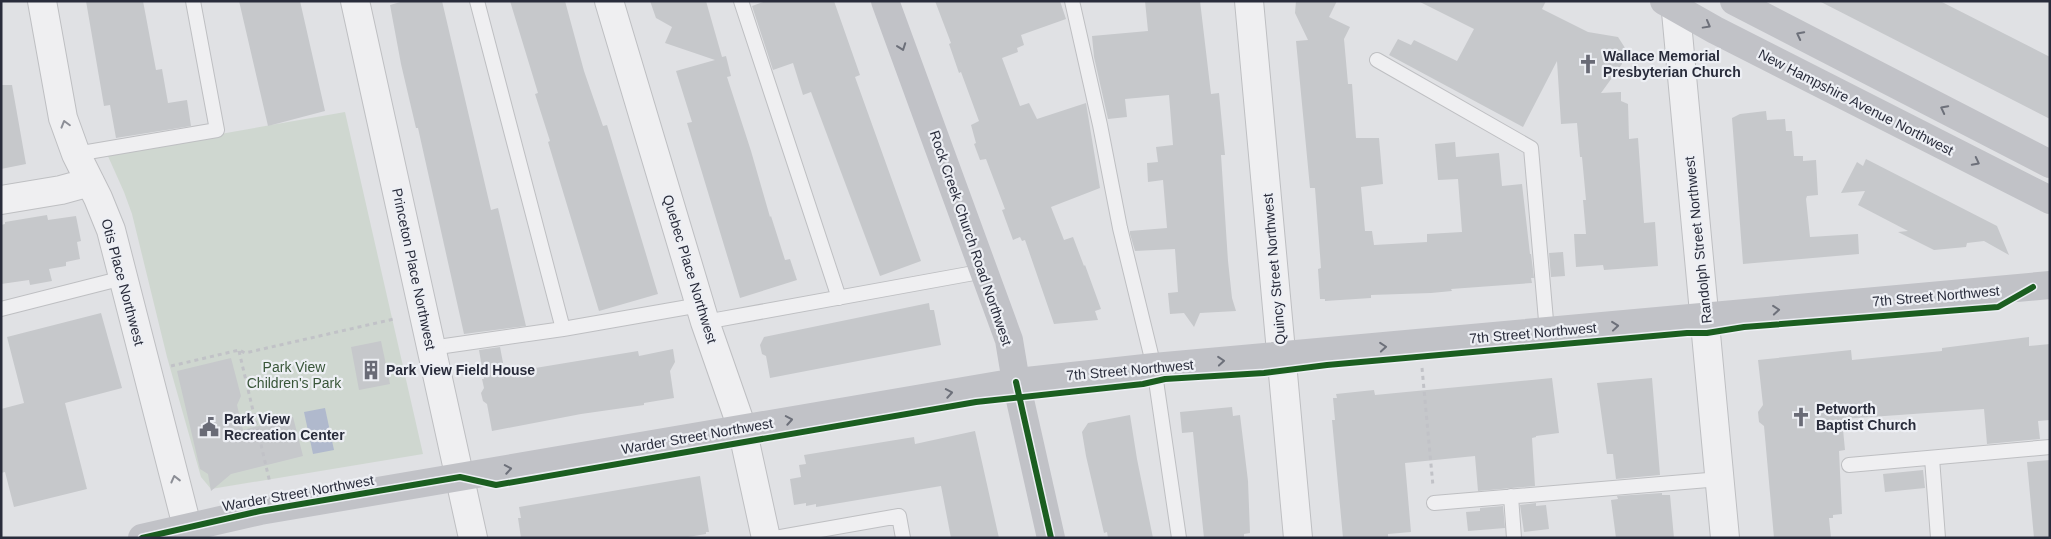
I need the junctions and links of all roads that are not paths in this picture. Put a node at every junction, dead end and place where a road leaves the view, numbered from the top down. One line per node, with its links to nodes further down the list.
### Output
1 (42, 1): 13 (street, Otis Place Northwest, one-way to 1)
2 (193, 1): 13 (lane)
3 (355, 1): 27 (street, Princeton Place Northwest)
4 (477, 1): 25 (lane)
5 (609, 1): 23 (street, Quebec Place Northwest)
6 (741, 1): 21 (lane)
7 (885, 1): 18 (street, Rock Creek Church Road Northwest, one-way to 18)
8 (1072, 1): 29 (lane)
9 (1249, 1): 28 (street, Quincy Street Northwest)
10 (1734, 1): 14 (street, one-way to 10)
11 (1672, 3): 17 (street, New Hampshire Avenue Northwest, one-way to 17); 24 (street, Randolph Street Northwest)
12 (1377, 60): 26 (lane)
13 (76, 154): 15 (street, Otis Place Northwest)
14 (2050, 164)
15 (90, 182): 16 (street); 19 (street, Otis Place Northwest)
16 (1, 200)
17 (2050, 200)
18 (985, 271): 21 (lane); 30 (street, Rock Creek Church Road Northwest)
19 (123, 278): 22 (lane); 39 (street, Otis Place Northwest, one-way to 19)
20 (2050, 285): 24 (street, 7th Street Northwest, one-way to 20)
21 (839, 298): 23 (lane)
22 (1, 309)
23 (703, 313): 25 (lane); 31 (street, Quebec Place Northwest)
24 (1705, 317): 26 (street, 7th Street Northwest, one-way to 24); 36 (street, Randolph Street Northwest)
25 (563, 329): 27 (lane)
26 (1547, 332): 28 (street, 7th Street Northwest, one-way to 26)
27 (431, 348): 35 (street, Princeton Place Northwest)
28 (1282, 356): 29 (street, 7th Street Northwest, one-way to 28); 47 (street, Quincy Street Northwest)
29 (1154, 367): 30 (street, 7th Street Northwest); 46 (lane)
30 (1016, 382): 31 (street, Warder Street Northwest, one-way to 30); 45 (street, Rock Creek Church Road Northwest)
31 (742, 428): 35 (street, Warder Street Northwest, one-way to 31); 42 (street, Quebec Place Northwest)
32 (2050, 447): 33 (lane)
33 (1932, 458): 34 (lane); 50 (lane)
34 (1850, 465)
35 (460, 477): 39 (street, Warder Street Northwest); 41 (street, Princeton Place Northwest)
36 (1720, 479): 37 (lane); 49 (street, Randolph Street Northwest)
37 (1510, 496): 38 (lane); 48 (lane)
38 (1434, 503)
39 (188, 532): 40 (street, Warder Street Northwest)
40 (142, 538)
41 (473, 538)
42 (766, 538)
43 (775, 538): 44 (lane)
44 (903, 538)
45 (1051, 538)
46 (1179, 538)
47 (1298, 538)
48 (1514, 538)
49 (1726, 538)
50 (1938, 538)

